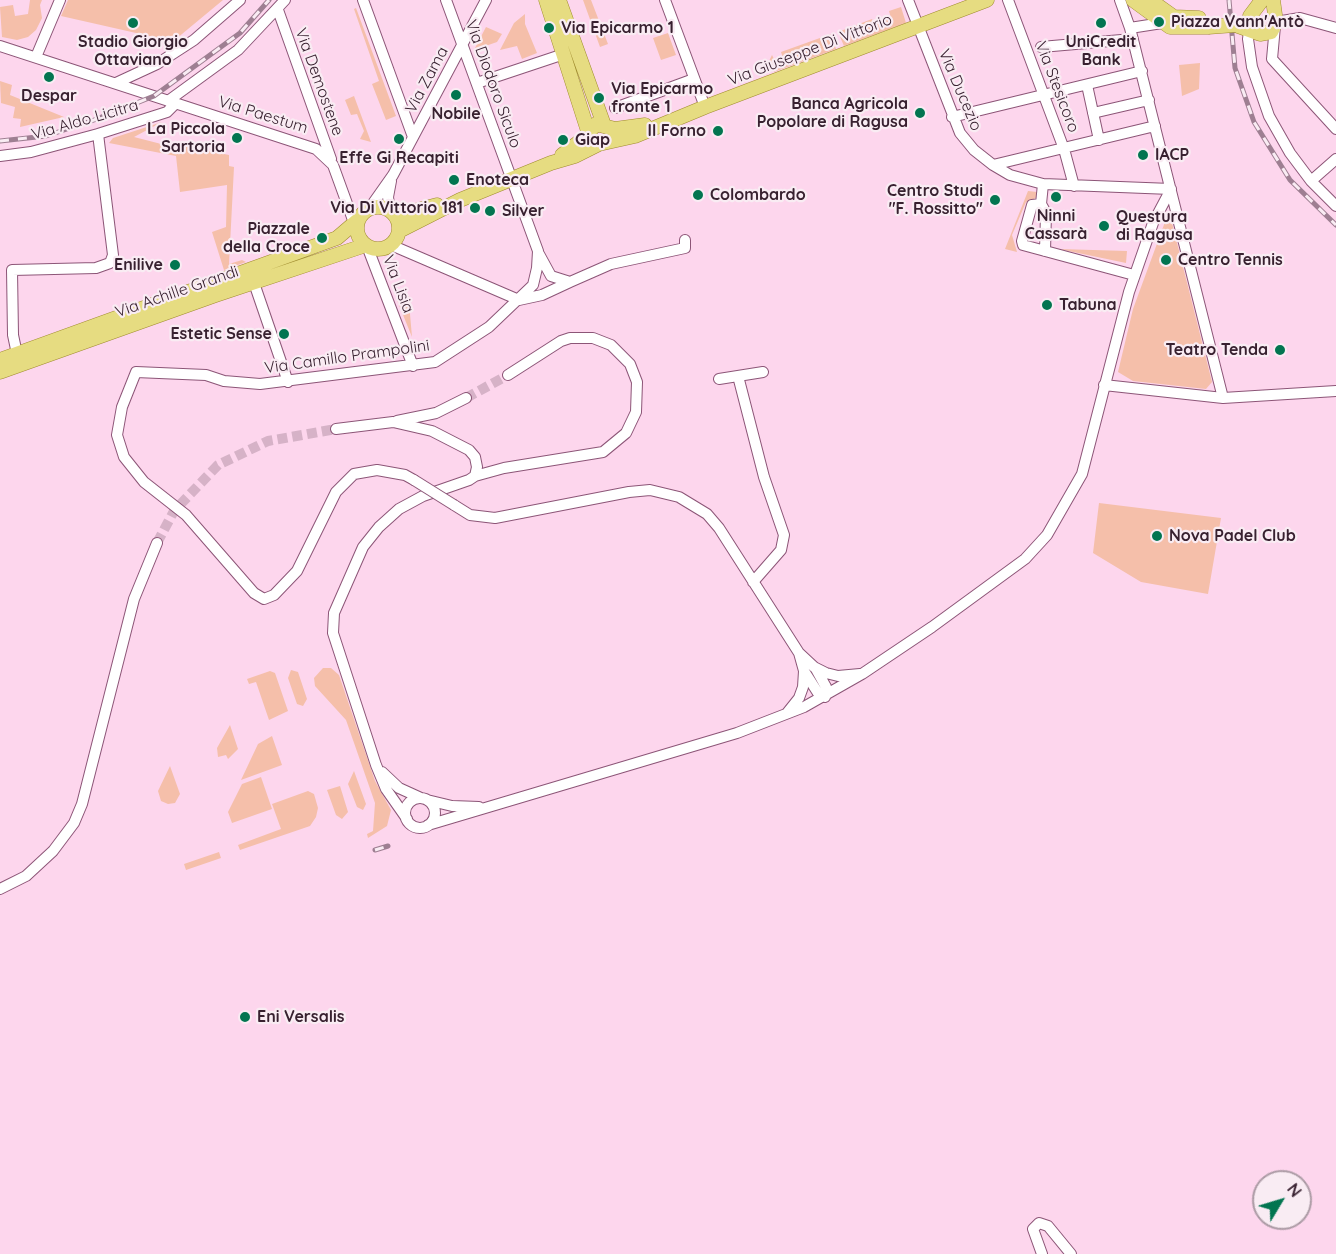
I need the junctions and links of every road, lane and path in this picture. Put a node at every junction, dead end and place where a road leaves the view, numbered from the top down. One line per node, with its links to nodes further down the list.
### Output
1 (60, 0): 29 (street)
2 (240, 0): 32 (street)
3 (285, 0): 17 (street, Via Aldo Licitra)
4 (363, 0): 48 (street)
5 (446, 0): 25 (street, Via Diodoro Siculo)
6 (486, 0): 25 (street, Via Zama)
7 (546, 0): 28 (main road)
8 (559, 0): 43 (main road)
9 (665, 0): 31 (street)
10 (908, 0): 22 (street, Via Ducezio)
11 (987, 0): 22 (main road, Via Giuseppe Di Vittorio)
12 (1008, 0): 35 (street, Via Stesicoro)
13 (1120, 0): 24 (street)
14 (1132, 0): 21 (main road)
15 (1150, 0): 20 (main road)
16 (1273, 0): 19 (main road)
17 (278, 10): 37 (street, Via Aldo Licitra); 55 (street, Via Demostene)
18 (1249, 18): 19 (main road); 19 (main road); 20 (main road, bridge); 59 (street)
19 (1275, 21): 23 (street); 45 (street)
20 (1208, 22): 21 (main road)
21 (1162, 23): 24 (street)
22 (918, 26): 38 (main road, Via Giuseppe Di Vittorio); 42 (street, Via Ducezio)
23 (1336, 28)
24 (1132, 35): 27 (street); 30 (street)
25 (463, 45): 33 (street, Via Diodoro Siculo); 48 (street, Via Zama)
26 (0, 46): 29 (street, Via Paestum)
27 (1041, 47)
28 (564, 54): 33 (street); 46 (main road)
29 (36, 57): 32 (street, Via Paestum)
30 (1142, 71): 34 (street); 36 (street)
31 (694, 80): 38 (street); 39 (street)
32 (116, 83): 37 (street, Via Paestum)
33 (477, 83): 58 (street, Via Diodoro Siculo)
34 (1087, 85): 35 (street); 40 (street)
35 (1044, 95): 42 (street); 51 (street, Via Stesicoro)
36 (1149, 100): 40 (street); 44 (street)
37 (171, 103): 47 (street, Via Aldo Licitra); 55 (street, Via Paestum)
38 (705, 107): 41 (main road, Via Giuseppe Di Vittorio)
39 (615, 108)
40 (1093, 113): 49 (street)
41 (679, 117): 43 (main road); 50 (main road)
42 (952, 117): 56 (street, Via Ducezio)
43 (605, 126): 46 (main road); 50 (main road)
44 (1155, 126): 49 (street); 63 (street)
45 (1336, 129)
46 (588, 132): 50 (main road); 54 (main road)
47 (99, 134): 52 (street, Via Aldo Licitra); 79 (street)
48 (413, 137): 57 (street, Via Zama)
49 (1099, 140): 51 (street)
50 (600, 144): 54 (main road)
51 (1064, 149): 56 (street); 61 (street, Via Stesicoro)
52 (0, 156)
53 (1336, 159): 59 (street)
54 (551, 163): 58 (main road)
55 (333, 165): 62 (street, Via Paestum)
56 (993, 165): 60 (street, Via Ducezio)
57 (393, 175): 67 (street); 68 (street)
58 (511, 179): 64 (main road); 73 (street, Via Camillo Prampolini)
59 (1311, 181): 66 (street)
60 (1043, 184): 61 (street, Via Ducezio); 65 (street)
61 (1074, 186): 63 (street, Via Ducezio)
62 (342, 188): 68 (street, Via Paestum); 68 (street)
63 (1171, 189): 75 (street); 91 (street)
64 (460, 200): 67 (main road); 69 (main road)
65 (1041, 204): 74 (street); 74 (street)
66 (1336, 206)
67 (391, 212): 68 (main road); 69 (main road)
68 (361, 219): 72 (main road); 79 (main road, Via Achille Grandi)
69 (399, 231): 71 (main road)
70 (686, 240): 76 (street)
71 (391, 245): 72 (main road); 78 (street)
72 (367, 246): 77 (main road, Via Achille Grandi); 81 (street, Via Lisia)
73 (538, 251): 76 (street); 78 (street, Via Camillo Prampolini)
74 (1045, 251): 75 (street)
75 (1134, 276): 88 (street)
76 (570, 282): 78 (street)
77 (254, 283): 82 (main road, Via Achille Grandi); 87 (street)
78 (519, 300): 81 (street, Via Camillo Prampolini)
79 (17, 354): 80 (main road, Via Achille Grandi)
80 (0, 360)
81 (413, 366): 87 (street, Via Camillo Prampolini)
82 (0, 372)
83 (763, 372): 85 (street)
84 (508, 375): 94 (street)
85 (738, 376): 86 (street); 96 (street)
86 (720, 379)
87 (288, 382): 96 (street, Via Camillo Prampolini, bridge)
88 (1104, 385): 91 (street); 98 (street)
89 (1336, 391): 91 (street)
90 (466, 398): 92 (street)
91 (1223, 398)
92 (393, 422): 93 (street); 94 (street)
93 (336, 429)
94 (475, 476): 101 (street)
95 (157, 543): 106 (street)
96 (753, 582): 97 (street)
97 (809, 669): 98 (street); 99 (street); 100 (street)
98 (862, 674): 99 (street)
99 (825, 697): 100 (street)
100 (784, 716): 103 (street)
101 (376, 765): 102 (street); 104 (street)
102 (425, 799): 103 (street); 104 (street); 105 (street)
103 (495, 806): 105 (street)
104 (407, 819): 105 (street)
105 (428, 825)
106 (0, 889)
107 (1042, 1254): 108 (street)
108 (1071, 1254)

